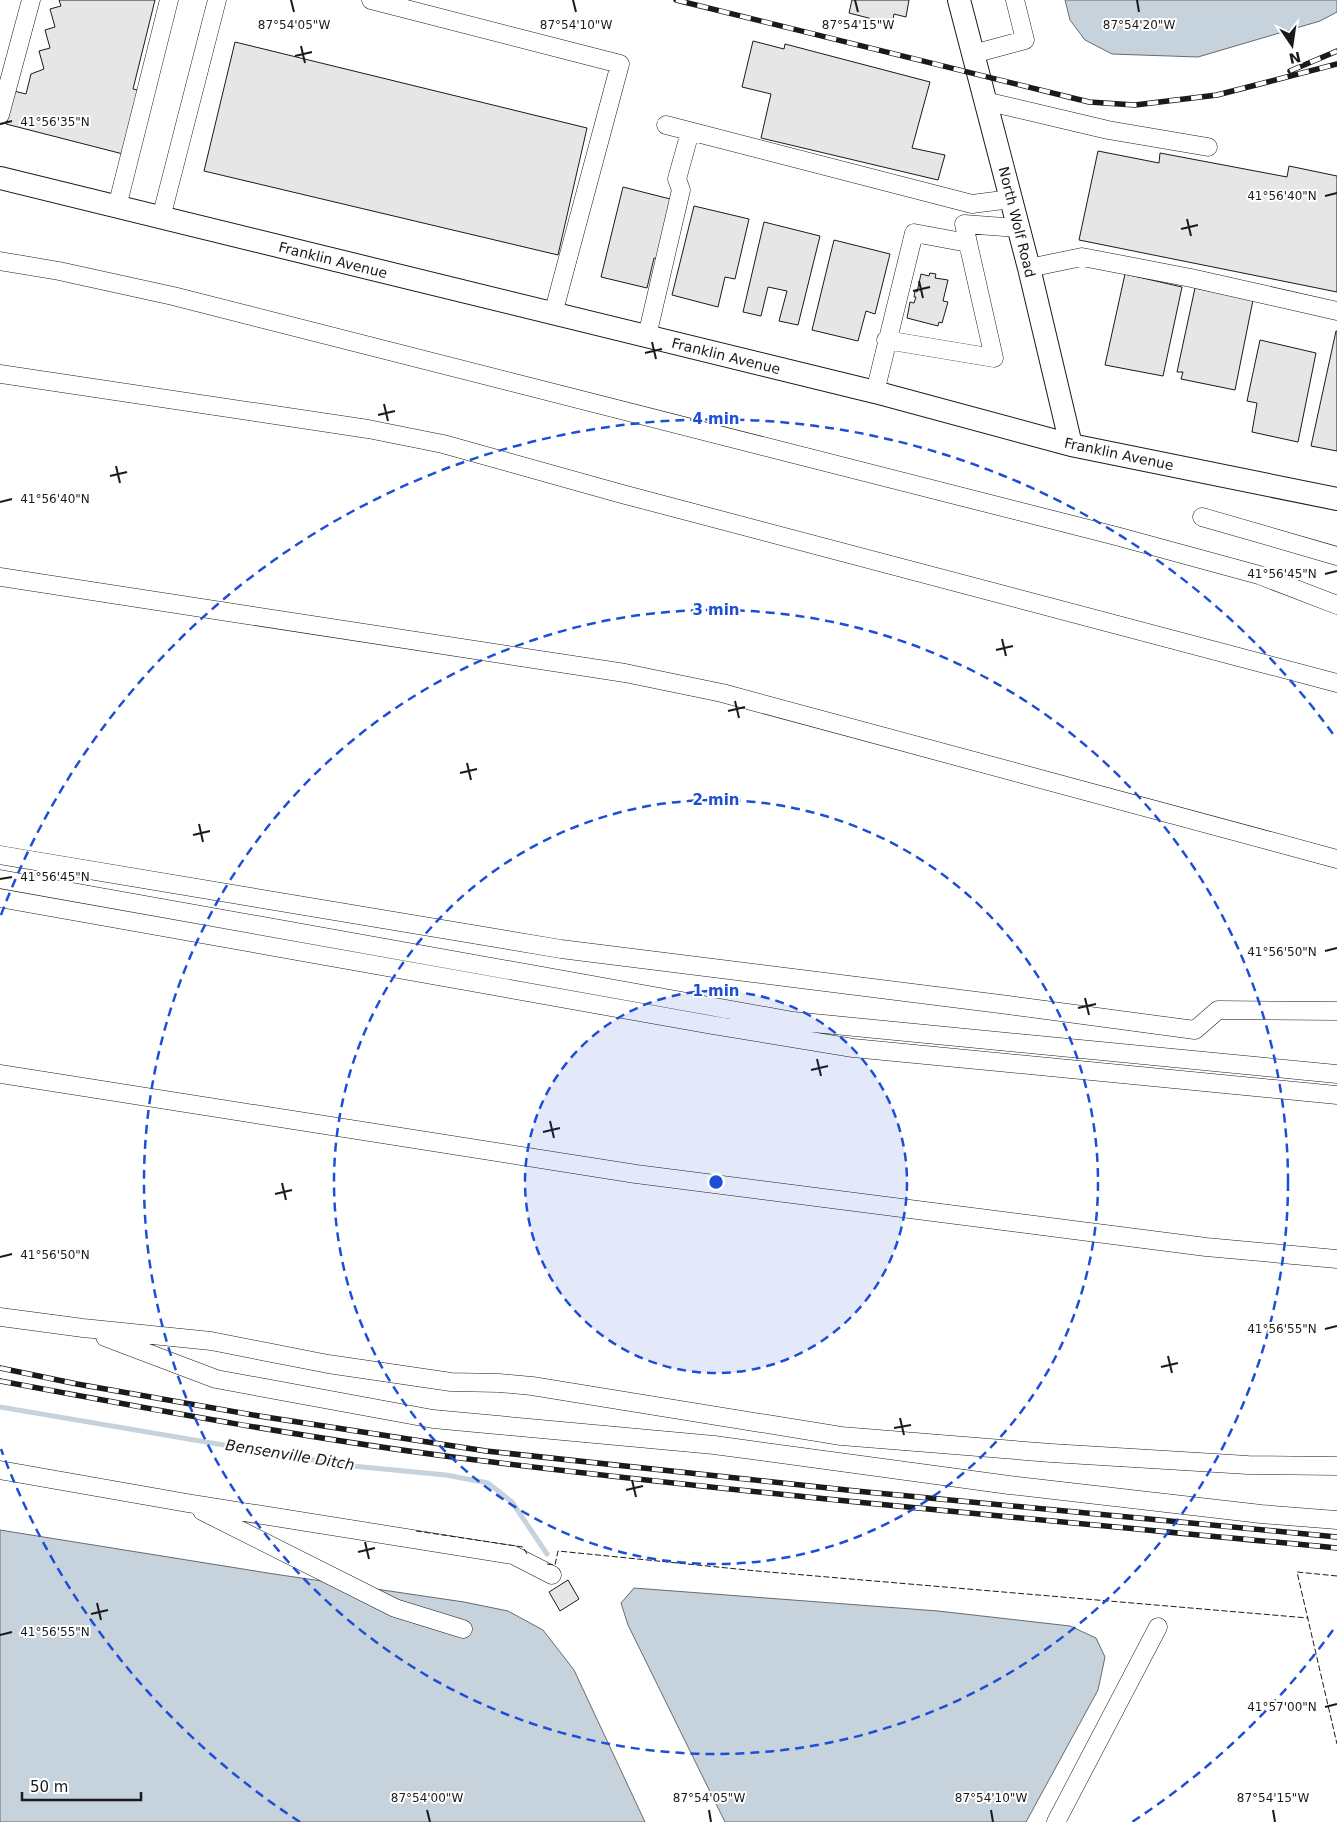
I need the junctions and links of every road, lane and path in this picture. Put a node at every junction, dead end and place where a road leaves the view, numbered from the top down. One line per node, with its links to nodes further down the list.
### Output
1 (32, 0): 9 (lane)
2 (169, 0): 15 (lane)
3 (217, 0): 16 (lane)
4 (371, 0): 22 (lane)
5 (959, 0): 7 (main road, North Wolf Road)
6 (1015, 0): 7 (lane)
7 (973, 54): 8 (main road, North Wolf Road)
8 (985, 101): 12 (lane); 14 (main road, North Wolf Road)
9 (0, 115)
10 (666, 125): 11 (lane)
11 (690, 132): 14 (lane); 23 (lane)
12 (1208, 147)
13 (0, 178): 15 (main road, Franklin Avenue)
14 (1011, 199): 17 (main road, North Wolf Road)
15 (117, 206): 16 (main road, Franklin Avenue)
16 (161, 218): 22 (main road, Franklin Avenue)
17 (1018, 228): 18 (lane); 20 (main road, North Wolf Road)
18 (968, 243): 24 (lane); 24 (lane)
19 (0, 261): 32 (lane)
20 (1029, 268): 21 (lane); 27 (main road, North Wolf Road)
21 (1337, 311)
22 (553, 314): 23 (main road, Franklin Avenue)
23 (647, 336): 26 (main road, Franklin Avenue)
24 (886, 340): 26 (lane)
25 (0, 374): 33 (lane)
26 (874, 392): 27 (main road, Franklin Avenue)
27 (1071, 445): 28 (main road, Franklin Avenue)
28 (1337, 499)
29 (1202, 517): 30 (lane)
30 (1337, 556)
31 (0, 577): 35 (lane)
32 (1337, 605)
33 (1337, 683)
34 (0, 855): 38 (lane)
35 (1337, 859)
36 (0, 879): 40 (lane)
37 (0, 898): 41 (lane)
38 (1337, 1011)
39 (0, 1074): 42 (lane)
40 (1337, 1074)
41 (1337, 1096)
42 (1337, 1259)
43 (0, 1317): 44 (lane)
44 (83, 1328): 45 (lane); 48 (lane)
45 (1337, 1466)
46 (0, 1470): 47 (lane)
47 (187, 1503): 49 (lane); 51 (lane)
48 (1337, 1520)
49 (552, 1575)
50 (1158, 1626): 52 (lane)
51 (463, 1628)
52 (1056, 1822)

